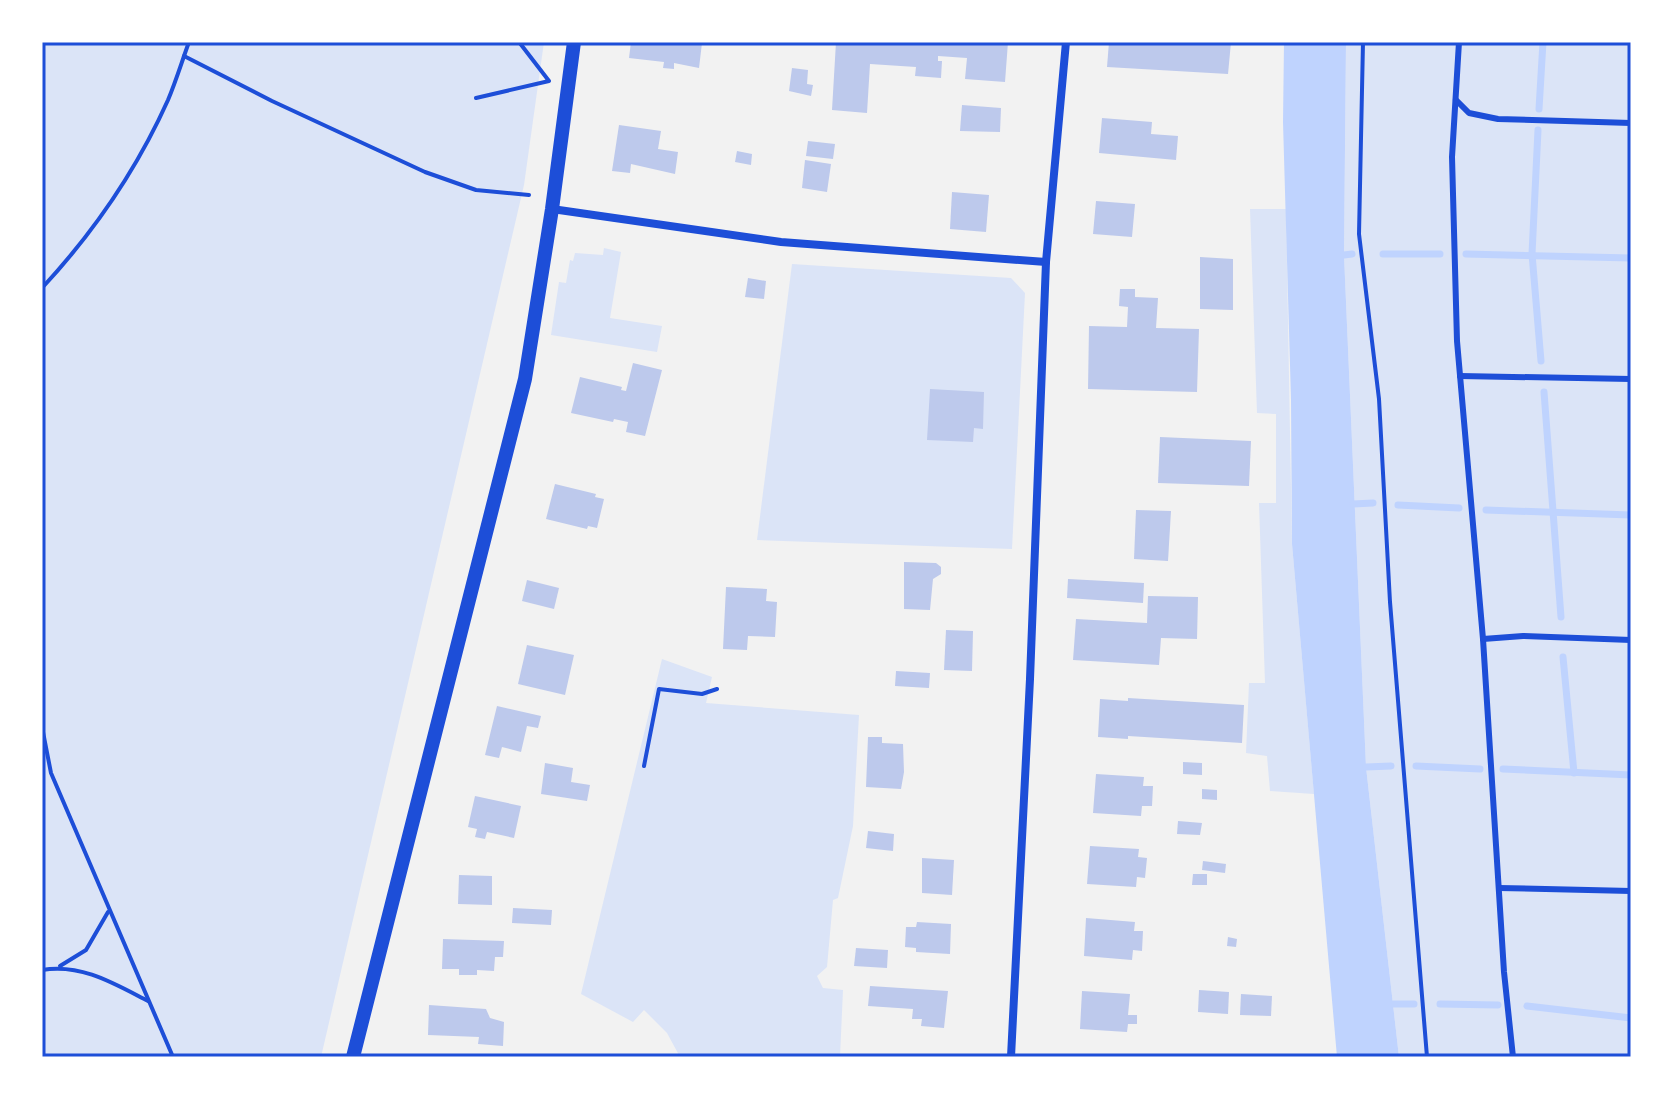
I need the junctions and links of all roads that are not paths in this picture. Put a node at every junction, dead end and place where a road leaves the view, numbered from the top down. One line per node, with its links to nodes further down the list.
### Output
1 (574, 42): 6 (street)
2 (1066, 42): 7 (street)
3 (1459, 42): 4 (lane)
4 (1456, 100): 5 (lane); 8 (lane)
5 (1631, 123)
6 (552, 209): 7 (street); 14 (street)
7 (1046, 262): 15 (street)
8 (1460, 376): 9 (lane); 10 (lane)
9 (1631, 379)
10 (1483, 639): 11 (lane); 12 (lane)
11 (1631, 640)
12 (1499, 888): 13 (lane); 16 (lane)
13 (1631, 891)
14 (353, 1057)
15 (1011, 1057)
16 (1513, 1057)

